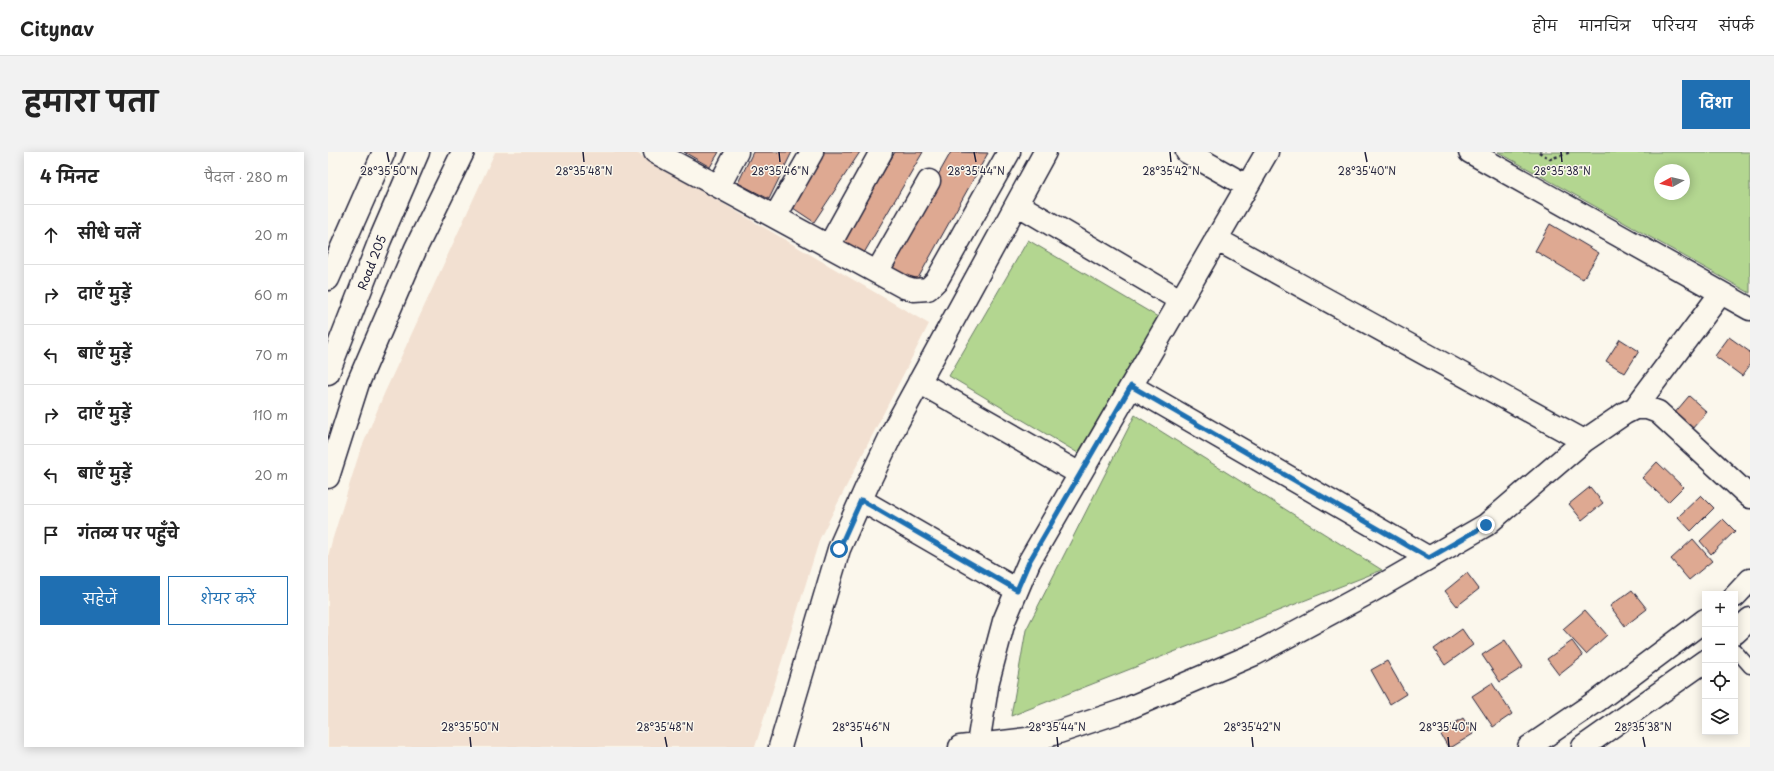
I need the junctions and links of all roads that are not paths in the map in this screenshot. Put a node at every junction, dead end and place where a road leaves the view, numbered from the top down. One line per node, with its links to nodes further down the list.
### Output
1 (384, 152): 21 (street)
2 (418, 152): 25 (street, Road 205)
3 (463, 152): 31 (street)
4 (737, 152): 14 (street)
5 (812, 152): 17 (street)
6 (881, 152): 19 (street)
7 (1045, 152): 16 (street)
8 (1187, 152): 15 (street)
9 (1267, 152): 15 (street)
10 (1470, 152): 22 (street)
11 (662, 154): 14 (street)
12 (1001, 155): 20 (street)
13 (928, 181): 20 (street)
14 (719, 186): 17 (street)
15 (1247, 186): 18 (street)
16 (1017, 204): 23 (street); 26 (street)
17 (775, 217): 19 (street)
18 (1216, 239): 23 (street); 29 (street)
19 (829, 246): 20 (street)
20 (877, 272)
21 (328, 279)
22 (1721, 293): 24 (street); 28 (street)
23 (1180, 300): 27 (street)
24 (1750, 309)
25 (328, 373)
26 (919, 382): 30 (street); 33 (street)
27 (1131, 386): 30 (street); 34 (street)
28 (1635, 408): 29 (street); 32 (street)
29 (1584, 441): 34 (street)
30 (1080, 474): 36 (street)
31 (328, 477)
32 (1750, 497)
33 (861, 500): 36 (street); 45 (street)
34 (1429, 558): 44 (street)
35 (1750, 580): 37 (street)
36 (1017, 590): 44 (street)
37 (1738, 593)
38 (1750, 619): 40 (street)
39 (1702, 622): 46 (street)
40 (1738, 630)
41 (1738, 653): 43 (lane)
42 (1702, 663): 47 (street)
43 (1750, 667)
44 (969, 746)
45 (780, 747)
46 (1529, 747)
47 (1583, 747)

